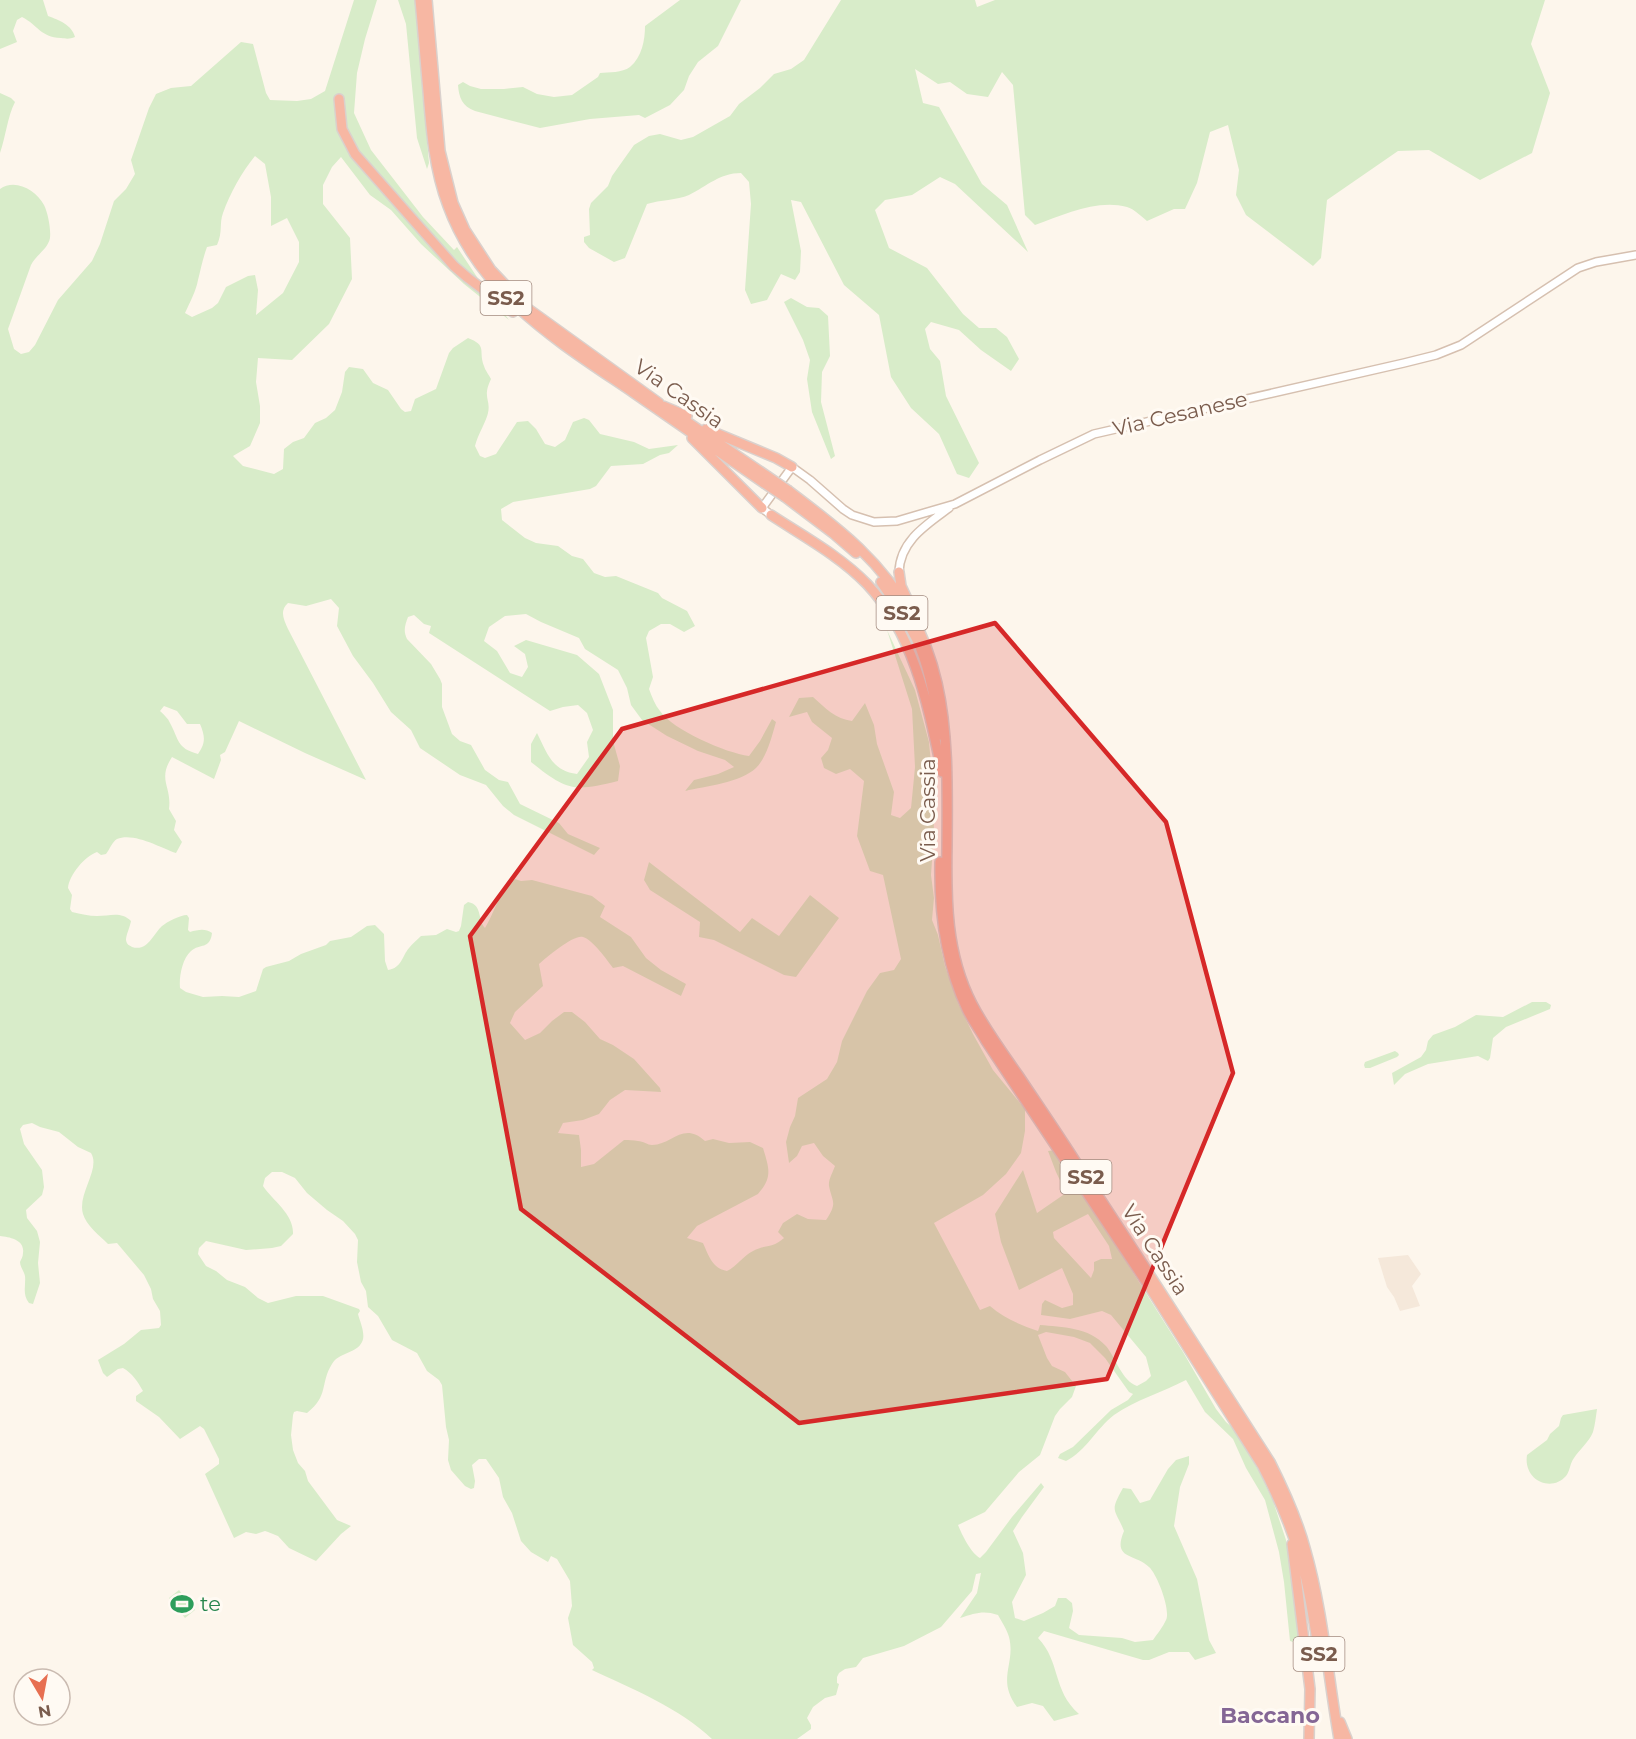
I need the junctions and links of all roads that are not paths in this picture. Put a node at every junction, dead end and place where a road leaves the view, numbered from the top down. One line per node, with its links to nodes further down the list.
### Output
1 (420, 0): 5 (highway, Via Cassia / SS2)
2 (427, 0): 6 (highway, Via Cassia / SS2)
3 (339, 99): 5 (highway)
4 (1636, 255): 11 (street, Via Cesanese)
5 (545, 330): 7 (highway, Via Cassia / SS2)
6 (663, 406): 8 (highway); 9 (highway, Via Cassia / SS2)
7 (673, 420): 9 (highway, Via Cassia / SS2); 12 (highway)
8 (792, 467): 11 (street, Via Cesanese); 12 (street)
9 (766, 480): 10 (highway, Via Cassia / SS2, bridge)
10 (787, 494): 15 (highway, Via Cassia / SS2); 16 (highway, Via Cassia / SS2)
11 (955, 504): 14 (street)
12 (762, 508): 13 (street)
13 (771, 515): 16 (highway)
14 (899, 572): 15 (highway)
15 (923, 636): 18 (highway, Via Cassia / SS2)
16 (942, 772): 17 (highway, Via Cassia / SS2)
17 (1289, 1524): 19 (highway); 20 (highway, Via Cassia / SS2)
18 (1332, 1697): 21 (highway, Via Cassia / SS2); 22 (highway)
19 (1309, 1739)
20 (1332, 1739)
21 (1339, 1739)
22 (1347, 1739)

